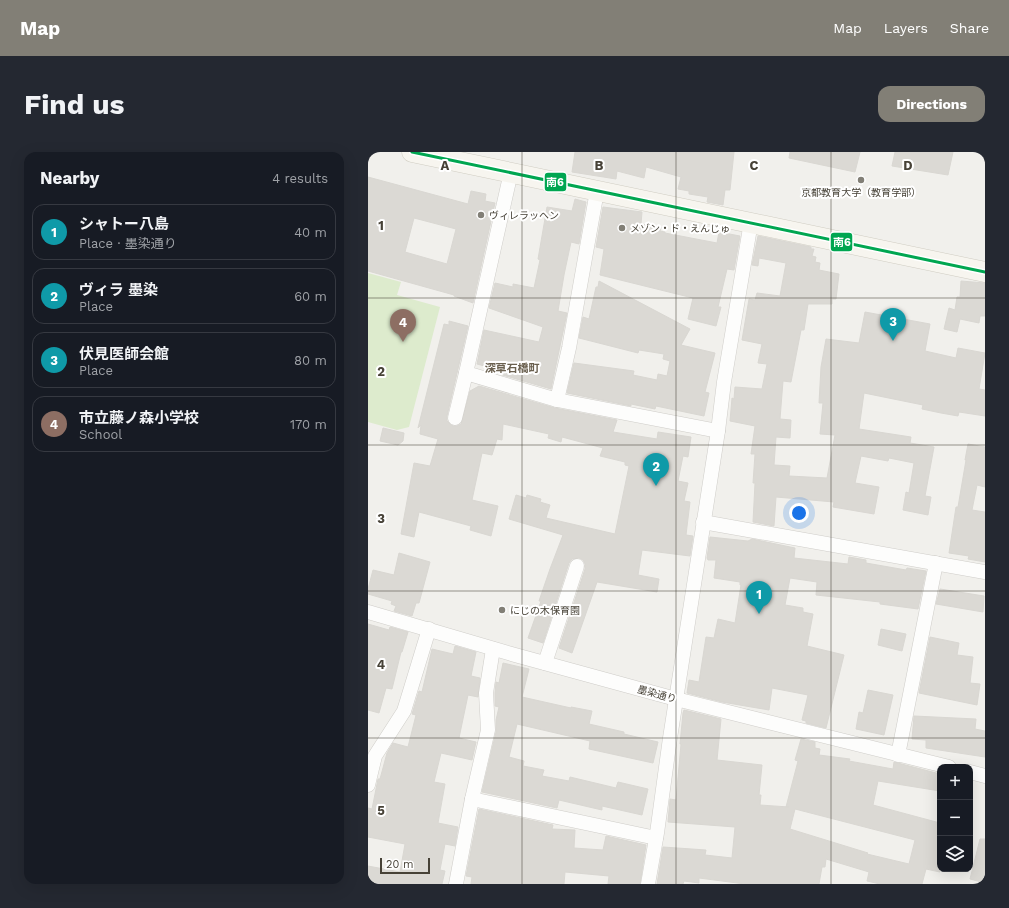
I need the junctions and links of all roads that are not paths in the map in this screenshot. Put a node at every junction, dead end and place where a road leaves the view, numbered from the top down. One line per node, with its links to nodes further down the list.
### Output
1 (412, 152): 2 (street)
2 (511, 172): 3 (street); 6 (street)
3 (597, 191): 4 (street); 7 (street)
4 (751, 222): 5 (street); 9 (street)
5 (985, 272)
6 (466, 373): 7 (street); 8 (street)
7 (557, 400): 9 (street)
8 (455, 418)
9 (718, 431): 10 (street)
10 (703, 522): 11 (street); 19 (street)
11 (936, 563): 13 (street); 20 (street)
12 (577, 566): 17 (street)
13 (985, 572)
14 (368, 612): 15 (street, 墨染通り)
15 (429, 629): 16 (street, 墨染通り); 24 (street)
16 (493, 649): 17 (street, 墨染通り); 25 (street)
17 (545, 663): 19 (street, 墨染通り)
18 (686, 683): 19 (street)
19 (676, 699): 20 (street, 墨染通り); 26 (street)
20 (898, 755): 21 (street, 墨染通り)
21 (937, 764)
22 (973, 773): 23 (street)
23 (985, 776)
24 (368, 785)
25 (472, 800): 26 (street); 27 (street)
26 (656, 838): 28 (street)
27 (456, 884)
28 (648, 884)

